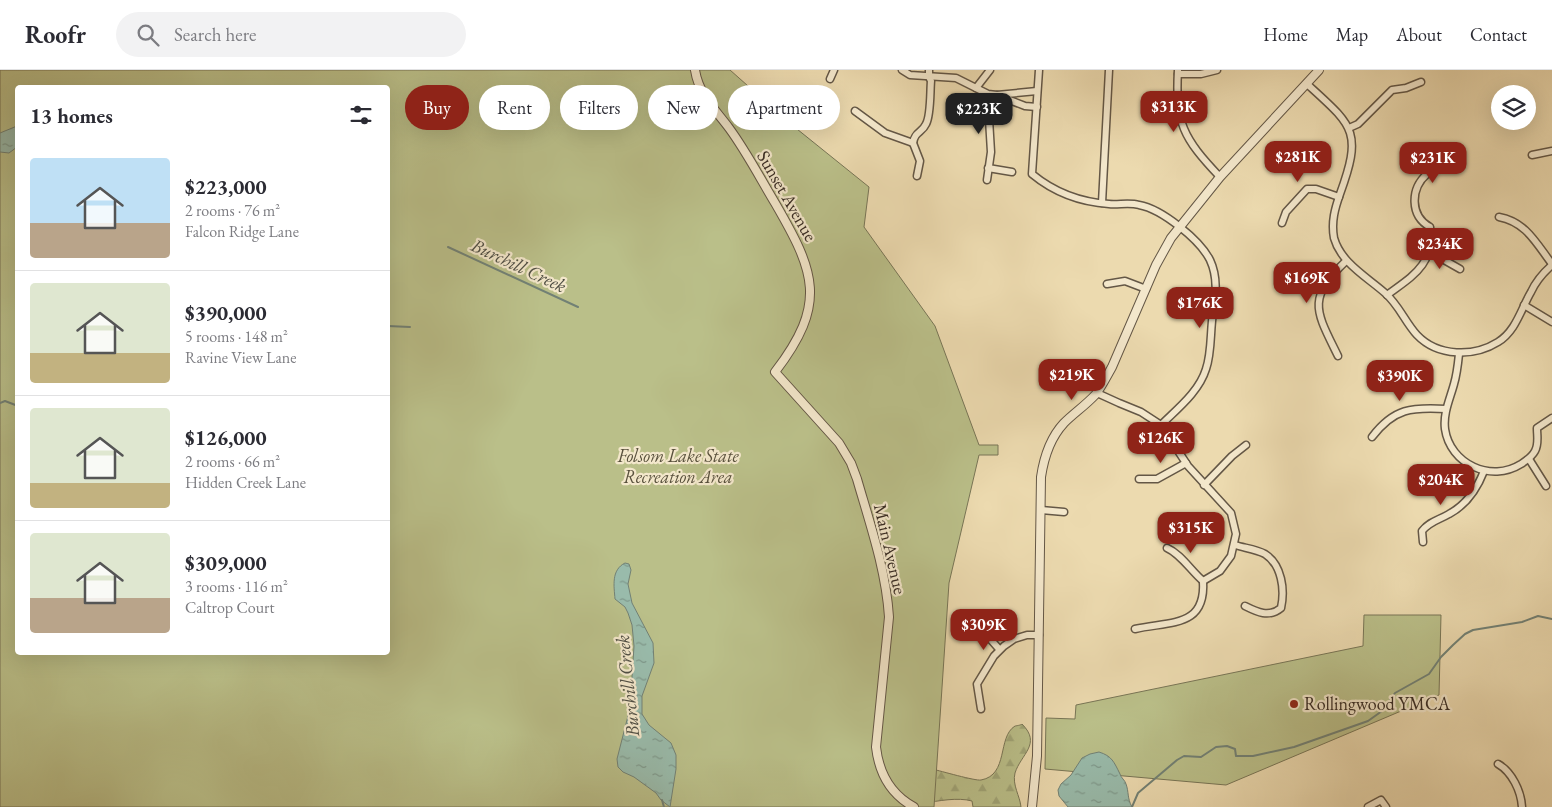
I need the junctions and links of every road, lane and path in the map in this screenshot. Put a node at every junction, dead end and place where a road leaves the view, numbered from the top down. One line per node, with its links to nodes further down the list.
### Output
1 (695, 70): 45 (street, Sunset Avenue)
2 (834, 70): 11 (street)
3 (902, 70): 10 (street)
4 (990, 70): 14 (street)
5 (1039, 70): 15 (street)
6 (1109, 70): 30 (street)
7 (1217, 70): 9 (street)
8 (1319, 70): 13 (street)
9 (1178, 72): 27 (street)
10 (929, 74): 14 (street); 20 (street)
11 (830, 79)
12 (1421, 82): 19 (street)
13 (1306, 84): 19 (street); 27 (street)
14 (976, 88): 16 (street)
15 (1038, 91): 16 (street); 17 (street)
16 (997, 95): 17 (street); 24 (street)
17 (1037, 107): 30 (street)
18 (855, 111): 20 (street)
19 (1349, 128): 29 (street)
20 (913, 143): 26 (street)
21 (1552, 151): 23 (street)
22 (1459, 152): 34 (street)
23 (1532, 155)
24 (988, 168): 25 (street); 28 (street)
25 (1012, 172)
26 (917, 176)
27 (1220, 177): 33 (street)
28 (987, 180)
29 (1339, 197): 32 (street); 35 (street)
30 (1102, 203): 33 (street)
31 (1499, 217): 36 (street)
32 (1282, 224)
33 (1179, 227): 39 (street); 49 (street)
34 (1430, 252): 37 (street); 40 (street)
35 (1346, 261): 40 (street); 44 (street)
36 (1552, 264): 41 (street)
37 (1460, 269)
38 (1107, 284): 39 (street)
39 (1146, 289): 46 (street)
40 (1387, 294): 43 (street)
41 (1524, 305): 42 (street); 43 (street)
42 (1552, 322)
43 (1459, 354): 47 (street)
44 (1338, 356)
45 (776, 372): 71 (street, Main Avenue)
46 (1097, 392): 49 (street); 58 (street)
47 (1446, 409): 50 (street); 54 (street)
48 (1552, 418): 52 (street)
49 (1161, 425): 53 (street)
50 (1372, 437)
51 (1246, 445): 56 (street)
52 (1529, 459): 54 (street); 57 (street)
53 (1186, 463): 55 (street); 56 (street)
54 (1484, 471): 60 (street)
55 (1139, 480)
56 (1204, 485): 61 (street)
57 (1546, 486)
58 (1041, 510): 59 (street); 67 (street)
59 (1064, 512)
60 (1423, 542)
61 (1235, 546): 63 (street); 64 (street)
62 (1167, 548): 63 (street)
63 (1202, 581): 65 (street)
64 (1245, 606)
65 (1135, 629)
66 (985, 633): 68 (street)
67 (1039, 635): 68 (street); 72 (street)
68 (999, 649): 69 (street)
69 (980, 709)
70 (1498, 764): 75 (street)
71 (914, 807)
72 (1032, 807)
73 (1368, 807): 74 (street)
74 (1386, 807)
75 (1522, 807)

